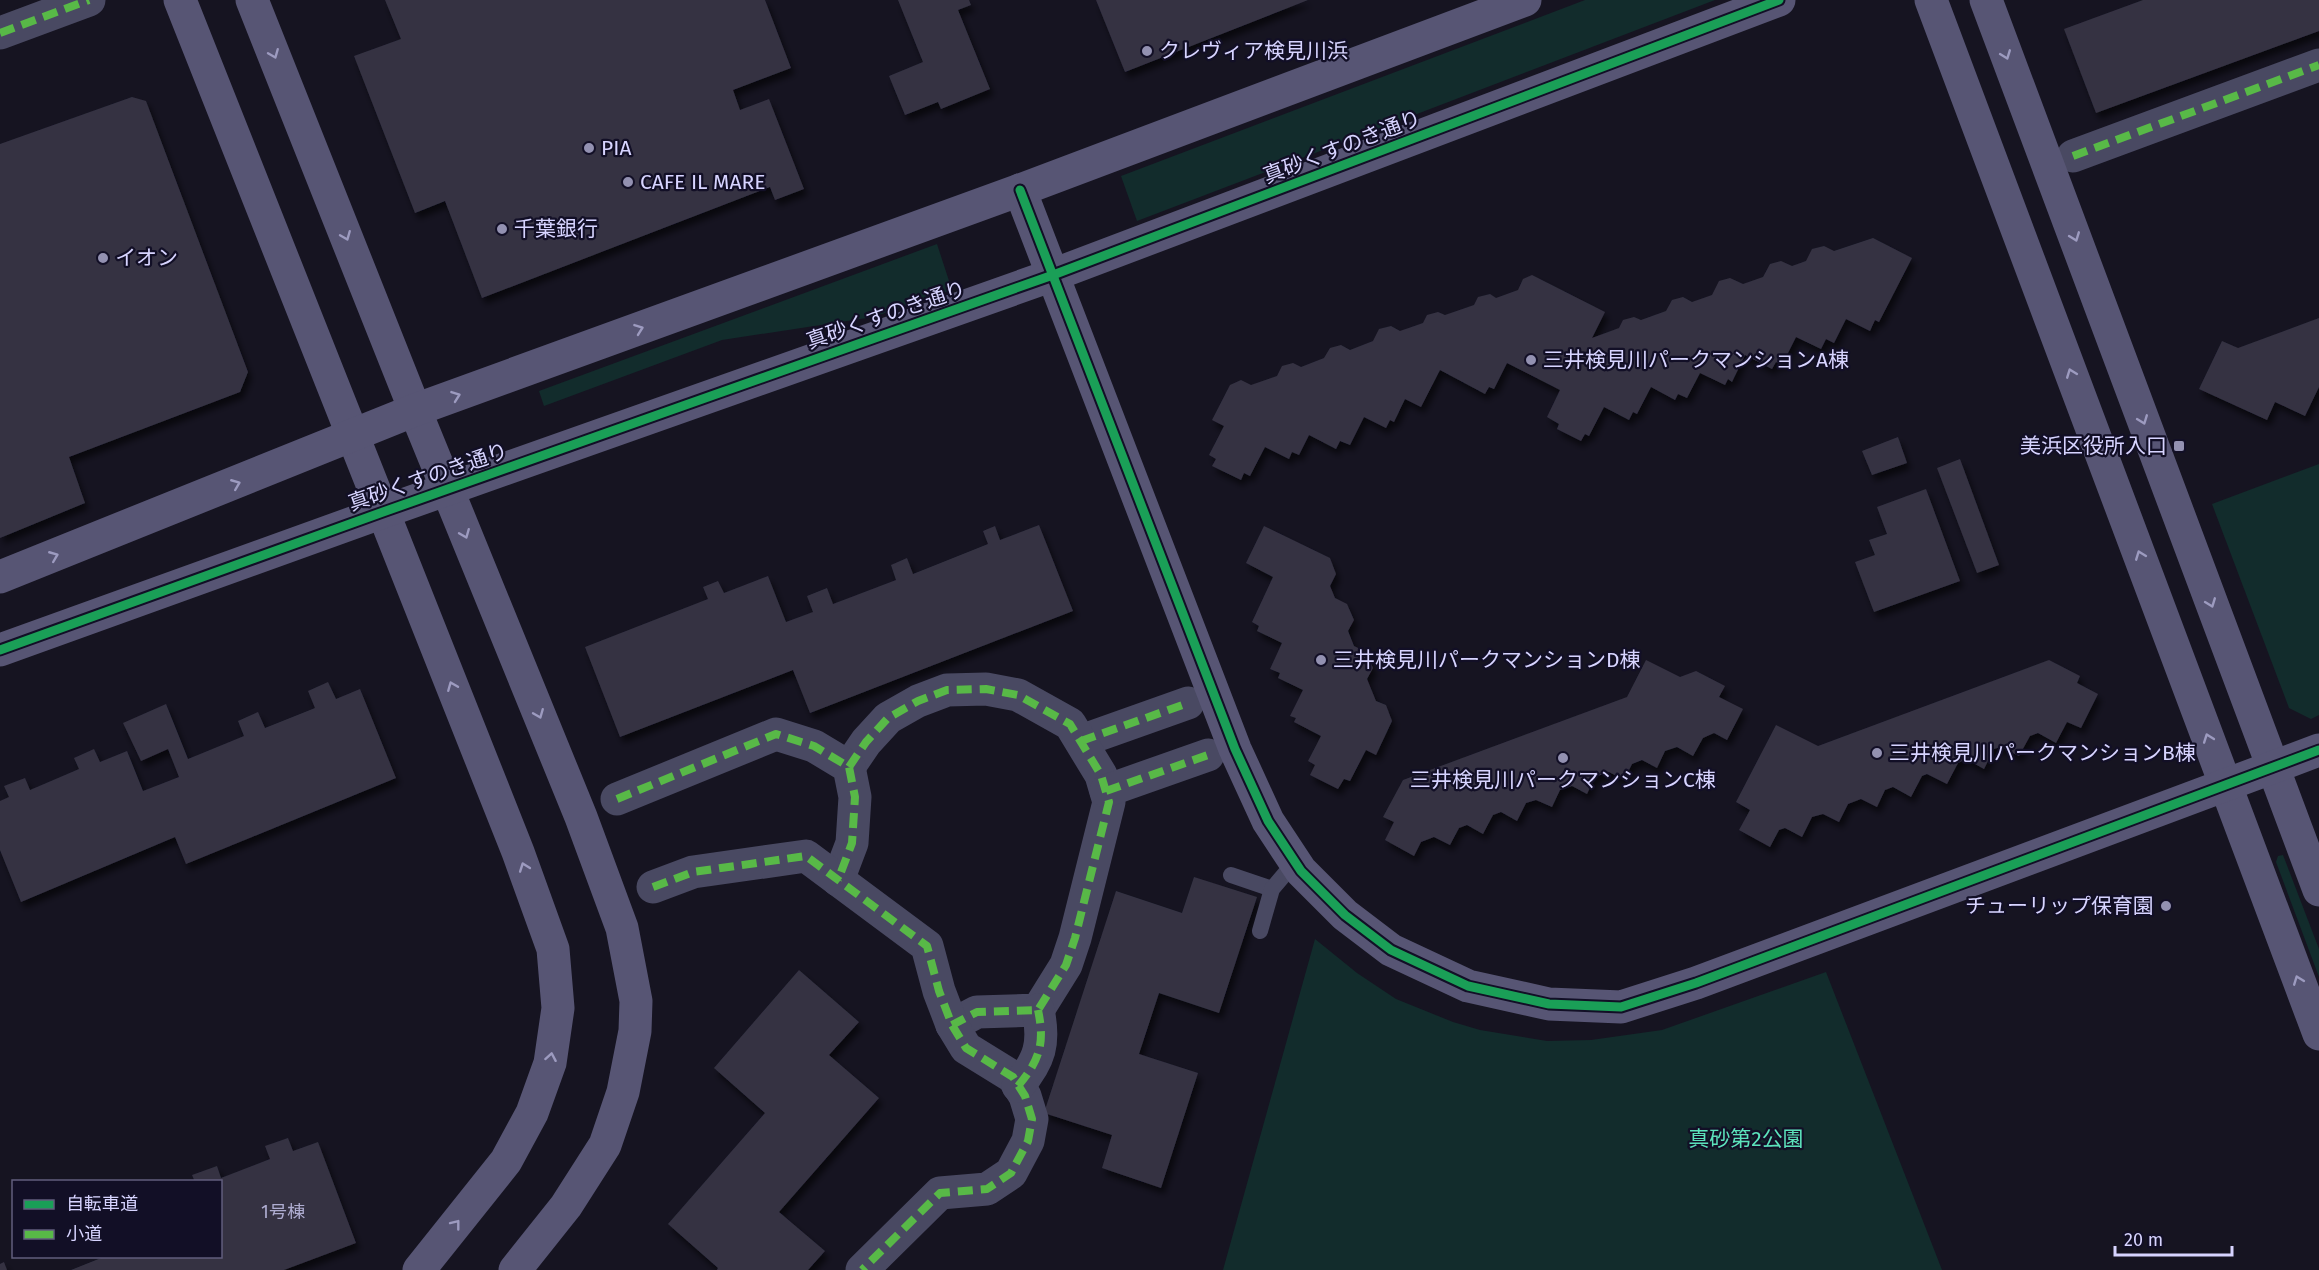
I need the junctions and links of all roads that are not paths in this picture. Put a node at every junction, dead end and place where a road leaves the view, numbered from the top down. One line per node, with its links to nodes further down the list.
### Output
1 (89, 0): 8 (street)
2 (180, 0): 14 (street)
3 (252, 0): 13 (street, one-way to 13)
4 (1525, 0): 11 (street)
5 (1779, 0): 12 (street, 真砂くすのき通り)
6 (1931, 0): 25 (street, one-way to 6)
7 (1986, 0): 24 (street, one-way to 24)
8 (0, 33)
9 (2319, 65): 10 (street)
10 (2073, 156)
11 (1020, 190): 12 (street); 13 (street, one-way to 11)
12 (1053, 275): 15 (street, 真砂くすのき通り); 28 (street)
13 (415, 410): 14 (street); 15 (street)
14 (353, 437): 16 (street); 17 (street, one-way to 14)
15 (447, 489): 16 (street, 真砂くすのき通り); 40 (street, one-way to 40)
16 (383, 512): 18 (street, 真砂くすのき通り); 39 (street, one-way to 16)
17 (0, 577)
18 (0, 650)
19 (1188, 703): 20 (street)
20 (1081, 741): 23 (street); 26 (street)
21 (2319, 750): 24 (street)
22 (1208, 755): 26 (street)
23 (849, 767): 27 (street); 30 (street)
24 (2273, 767): 25 (street); 33 (street)
25 (2225, 785): 28 (street); 37 (street, one-way to 25)
26 (1106, 791): 35 (street)
27 (617, 799)
28 (1295, 862): 32 (lane)
29 (1231, 875): 32 (lane)
30 (838, 880): 31 (street); 36 (street)
31 (653, 887)
32 (1272, 889): 34 (lane)
33 (2319, 890)
34 (1260, 931)
35 (1038, 1010): 36 (street); 38 (street)
36 (952, 1025): 38 (street)
37 (2319, 1034)
38 (1018, 1086): 41 (street)
39 (419, 1270)
40 (515, 1270)
41 (862, 1270)

